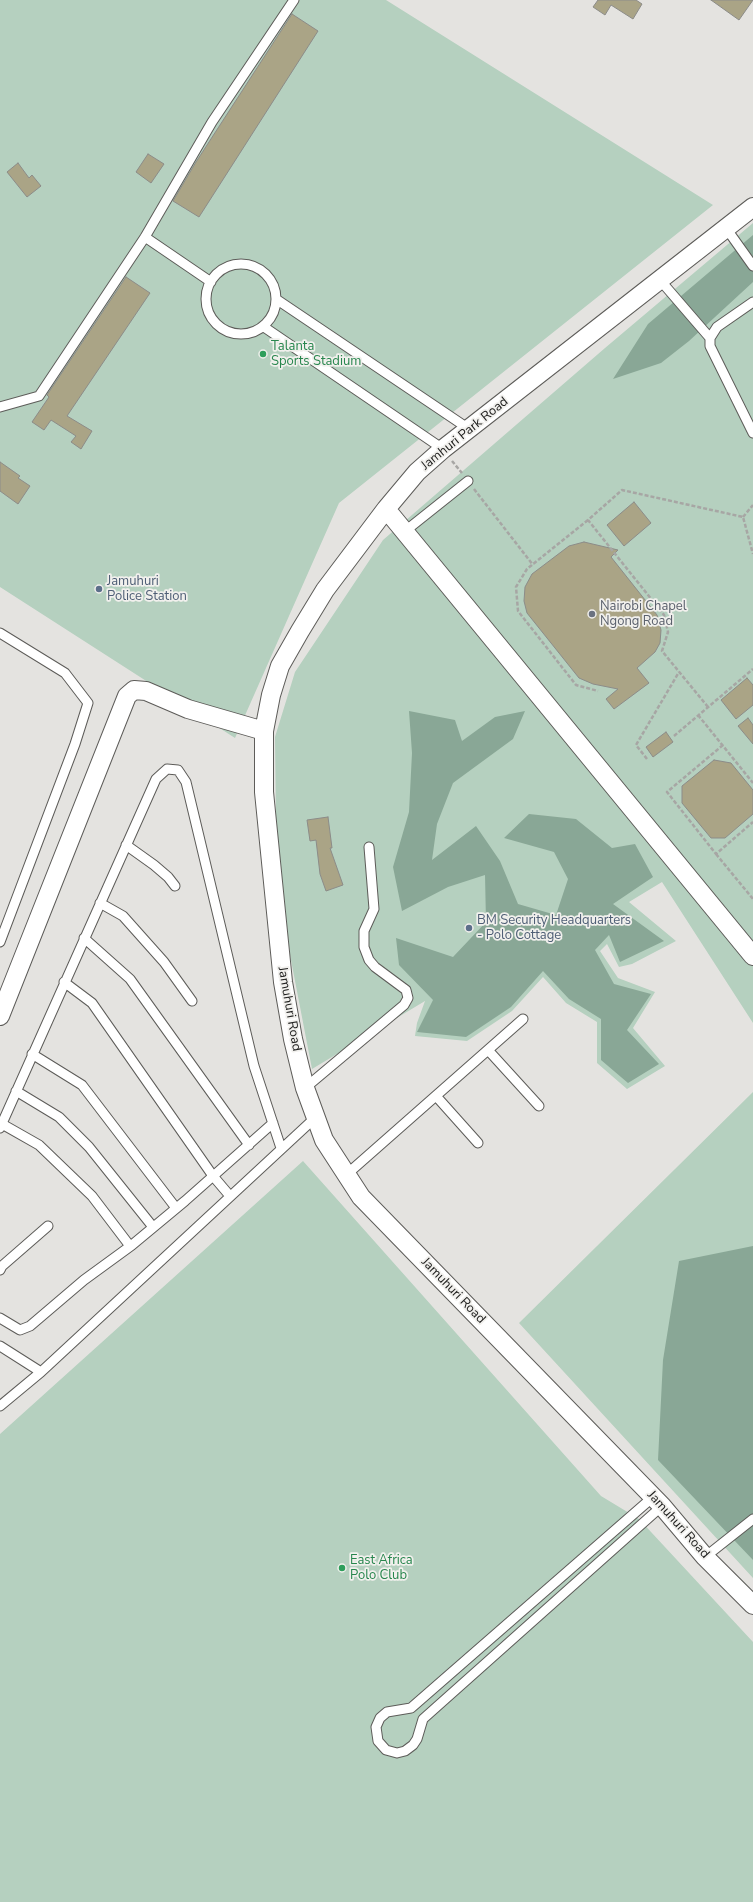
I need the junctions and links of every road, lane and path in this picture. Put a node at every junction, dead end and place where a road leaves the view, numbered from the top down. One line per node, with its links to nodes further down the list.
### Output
1 (294, 0): 4 (lane)
2 (753, 207): 3 (street, Jamhuri Park Road)
3 (726, 228): 5 (lane); 6 (street, Jamhuri Park Road)
4 (145, 237): 7 (lane); 12 (lane)
5 (753, 266)
6 (660, 280): 11 (lane); 13 (street, Jamhuri Park Road)
7 (211, 282): 8 (lane); 10 (lane)
8 (276, 299): 10 (lane); 13 (lane)
9 (753, 302): 11 (lane)
10 (264, 327): 15 (lane)
11 (710, 338): 14 (lane)
12 (0, 408)
13 (469, 429): 15 (street, Jamhuri Park Road)
14 (753, 434)
15 (443, 449): 16 (path); 18 (street, Jamhuri Park Road)
16 (468, 481): 21 (lane); 23 (path)
17 (753, 505): 19 (path)
18 (386, 509): 21 (street); 30 (street, Jamhuri Park Road)
19 (743, 517): 20 (path); 22 (path)
20 (588, 520): 23 (path); 26 (path)
21 (404, 532): 44 (street)
22 (753, 554)
23 (533, 565): 27 (path)
24 (0, 633): 43 (lane)
25 (753, 669): 28 (path)
26 (679, 672): 28 (path); 33 (path)
27 (598, 691)
28 (708, 707): 29 (path)
29 (698, 715): 31 (path); 32 (path)
30 (264, 731): 47 (street); 51 (street, Jamuhuri Road)
31 (674, 736)
32 (723, 745): 34 (path); 38 (path)
33 (647, 759)
34 (753, 783)
35 (753, 822): 38 (path)
36 (126, 845): 39 (lane); 41 (lane); 56 (lane)
37 (370, 847): 51 (lane)
38 (716, 854): 40 (path)
39 (175, 886)
40 (753, 899)
41 (100, 903): 42 (lane); 46 (lane)
42 (84, 938): 45 (lane); 59 (lane)
43 (0, 942)
44 (753, 956)
45 (64, 982): 50 (lane); 62 (lane)
46 (192, 1002)
47 (0, 1016)
48 (523, 1019): 49 (lane)
49 (488, 1050): 53 (lane); 54 (lane)
50 (32, 1054): 52 (lane); 64 (lane)
51 (305, 1088): 55 (street, Jamuhuri Road)
52 (16, 1091): 57 (lane); 66 (lane)
53 (436, 1096): 58 (lane); 61 (lane)
54 (539, 1106)
55 (316, 1116): 60 (lane); 61 (street, Jamuhuri Road)
56 (273, 1123): 59 (lane); 60 (lane)
57 (1, 1126): 67 (lane)
58 (478, 1143)
59 (249, 1145): 62 (lane)
60 (281, 1148): 63 (lane)
61 (346, 1175): 73 (street, Jamuhuri Road)
62 (213, 1176): 63 (lane); 64 (lane)
63 (230, 1196): 71 (lane)
64 (176, 1208): 66 (lane)
65 (48, 1226): 68 (lane)
66 (153, 1227): 67 (lane)
67 (130, 1246): 69 (lane)
68 (0, 1270)
69 (0, 1318)
70 (0, 1346): 71 (lane)
71 (41, 1372): 72 (lane)
72 (0, 1406)
73 (658, 1501): 73 (lane); 75 (street, Jamuhuri Road)
74 (753, 1519): 75 (lane)
75 (705, 1557): 76 (street, Jamuhuri Road)
76 (753, 1606)

